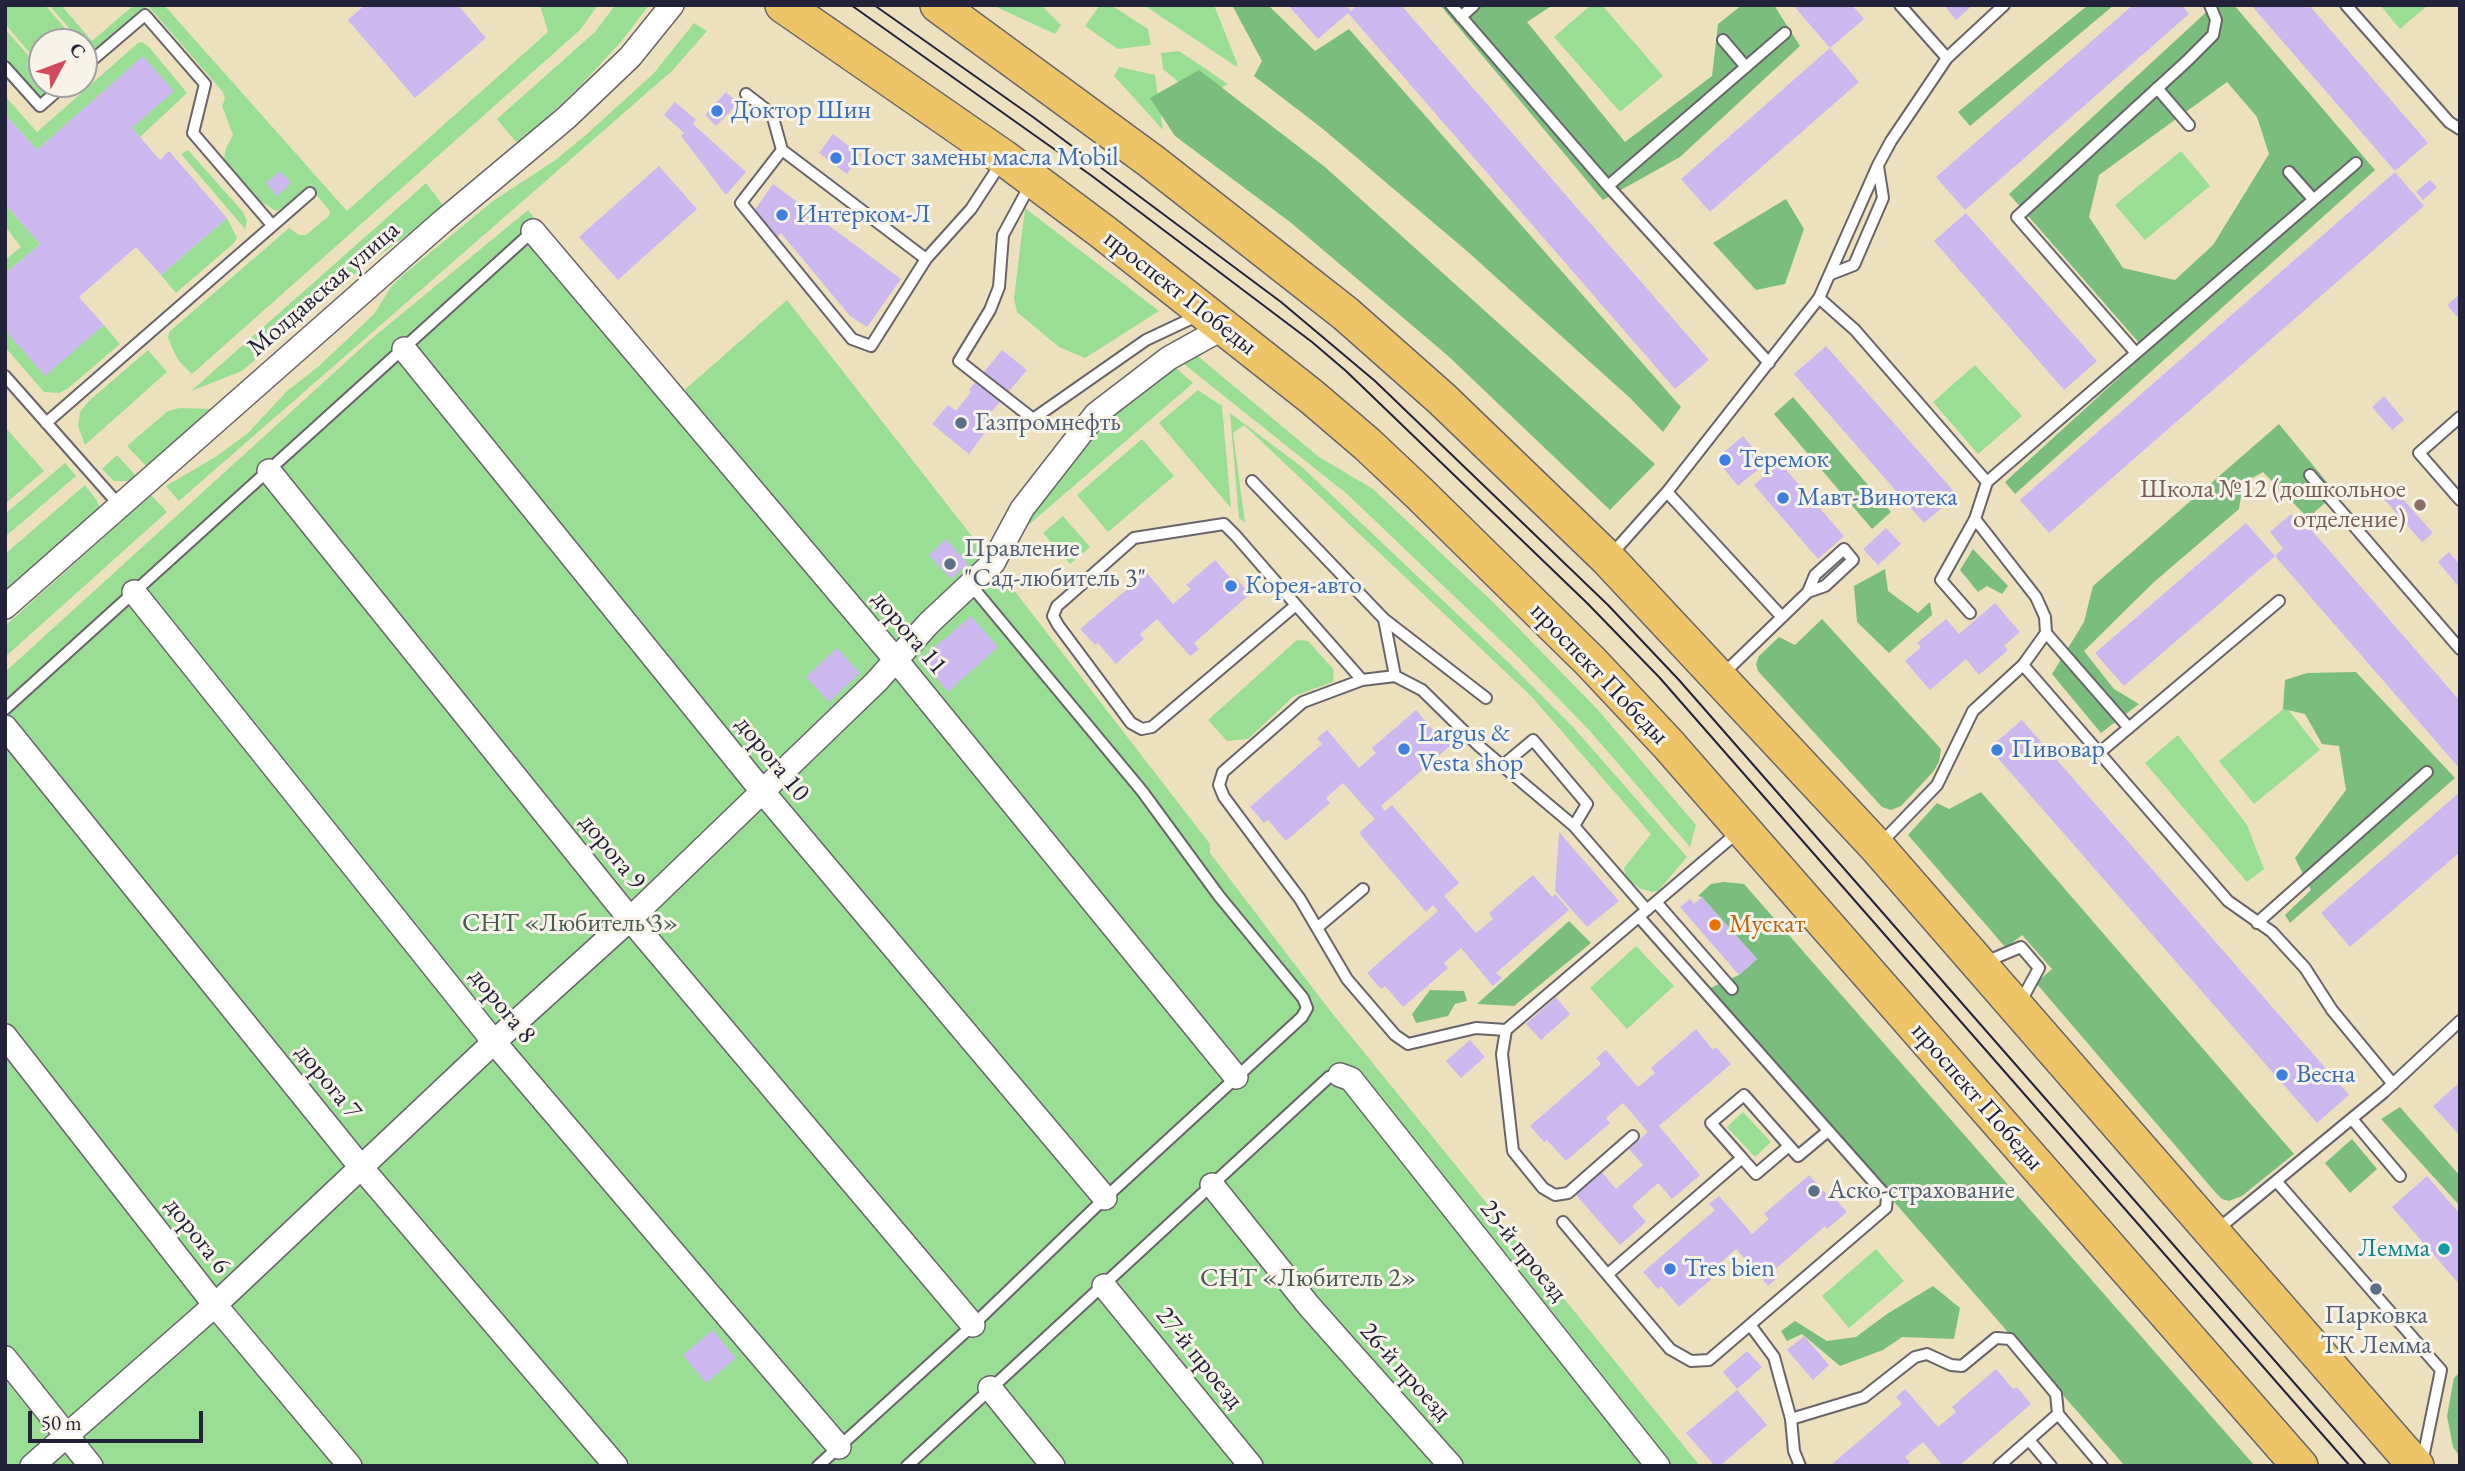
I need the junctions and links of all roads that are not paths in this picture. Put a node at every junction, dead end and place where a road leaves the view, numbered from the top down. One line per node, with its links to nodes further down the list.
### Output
1 (672, 5): 51 (street, Молдавская улица)
2 (783, 5): 25 (main road, проспект Победы)
3 (938, 5): 53 (main road)
4 (1451, 5): 10 (lane)
5 (1474, 5): 10 (lane)
6 (1900, 5): 14 (lane)
7 (2004, 5): 14 (lane)
8 (2210, 5): 17 (lane)
9 (2346, 5): 23 (lane)
10 (1461, 17): 30 (lane)
11 (1785, 33): 16 (lane)
12 (1723, 40): 16 (lane)
13 (98, 55): 33 (lane)
14 (1947, 58): 27 (lane)
15 (5, 67): 18 (lane)
16 (1746, 67): 30 (lane)
17 (2157, 88): 22 (lane); 40 (lane)
18 (28, 93)
19 (746, 94): 24 (lane)
20 (33, 98): 21 (lane)
21 (49, 98)
22 (2189, 125)
23 (2460, 129)
24 (782, 150): 35 (lane); 35 (lane)
25 (1004, 158): 29 (main road, проспект Победы); 35 (lane)
26 (2356, 163): 32 (lane)
27 (1878, 165): 36 (lane); 36 (lane)
28 (2289, 172): 32 (lane)
29 (1033, 180): 38 (main road, проспект Победы); 38 (lane)
30 (1608, 186): 41 (lane)
31 (310, 193): 33 (lane)
32 (2313, 199): 40 (lane)
33 (272, 225): 44 (lane)
34 (533, 231): 39 (lane); 65 (street, дорога 11)
35 (926, 259)
36 (1831, 274): 37 (lane)
37 (1819, 298): 41 (lane); 48 (lane)
38 (1215, 320): 54 (street); 79 (main road, проспект Победы)
39 (404, 349): 45 (lane); 77 (street, дорога 10)
40 (2135, 352): 48 (lane)
41 (1769, 363): 49 (lane)
42 (5, 376): 44 (lane)
43 (2460, 417): 50 (lane)
44 (46, 423): 51 (lane)
45 (269, 471): 55 (lane); 83 (street, дорога 9)
46 (2309, 475): 64 (lane)
47 (1252, 481): 62 (lane)
48 (1987, 482): 52 (lane)
49 (1667, 492): 53 (lane); 61 (lane)
50 (2460, 500)
51 (120, 506): 59 (street, Молдавская улица)
52 (1975, 519): 60 (lane); 63 (lane)
53 (1608, 559): 68 (main road)
54 (970, 584): 65 (street); 92 (lane)
55 (134, 592): 71 (lane); 90 (street, дорога 8)
56 (1808, 592): 61 (lane)
57 (2279, 601): 73 (lane)
58 (1296, 605): 58 (lane); 69 (lane)
59 (5, 607)
60 (1970, 613)
61 (1782, 616): 68 (lane)
62 (1384, 619): 67 (lane); 70 (lane)
63 (2046, 634): 66 (lane); 73 (lane)
64 (2460, 649)
65 (896, 660): 77 (street); 92 (street, дорога 11)
66 (2023, 664): 74 (lane); 80 (lane)
67 (1395, 676): 69 (lane); 75 (lane)
68 (1720, 677): 80 (main road)
69 (1362, 680): 85 (lane)
70 (1486, 698)
71 (5, 709)
72 (5, 727): 99 (street, дорога 7)
73 (2129, 728): 74 (lane)
74 (2099, 753): 84 (lane)
75 (1502, 766): 78 (lane); 78 (lane)
76 (2427, 772): 84 (lane)
77 (762, 791): 83 (street); 103 (street, дорога 10)
78 (1574, 827): 82 (lane)
79 (1742, 828): 82 (lane); 132 (main road, проспект Победы)
80 (1877, 847): 105 (main road)
81 (1363, 889): 85 (lane)
82 (1647, 910): 86 (lane); 88 (lane); 95 (lane)
83 (630, 919): 90 (street); 109 (street, дорога 9)
84 (2258, 923): 93 (lane)
85 (1317, 928): 88 (lane)
86 (1732, 989)
87 (2460, 1021): 93 (lane)
88 (1506, 1030): 96 (lane)
89 (5, 1036): 108 (street, дорога 6)
90 (494, 1042): 99 (street); 117 (street, дорога 8)
91 (1340, 1075): 102 (lane); 127 (street, 25-й проезд)
92 (1236, 1077): 103 (lane)
93 (2393, 1084): 94 (lane)
94 (2352, 1119): 100 (lane); 101 (lane)
95 (1828, 1130): 97 (lane); 110 (lane)
96 (1633, 1136)
97 (1789, 1146): 98 (lane); 98 (lane)
98 (1742, 1158): 106 (lane)
99 (360, 1166): 108 (street); 121 (street, дорога 7)
100 (2400, 1176)
101 (2277, 1182): 105 (lane); 134 (lane)
102 (1212, 1185): 107 (lane); 126 (street, 26-й проезд)
103 (1105, 1198): 109 (lane)
104 (1563, 1222): 106 (lane)
105 (2213, 1233): 133 (main road)
106 (1608, 1274): 110 (lane)
107 (1104, 1286): 112 (lane); 125 (street, 27-й проезд)
108 (215, 1305): 115 (street); 120 (street, дорога 6)
109 (974, 1325): 117 (lane)
110 (1751, 1326): 114 (lane)
111 (5, 1359): 115 (street)
112 (990, 1388): 123 (lane); 124 (street)
113 (2058, 1415): 114 (lane); 116 (lane); 131 (lane)
114 (1791, 1419): 128 (lane)
115 (65, 1436): 118 (street); 119 (street)
116 (2029, 1440): 129 (lane); 130 (lane)
117 (839, 1447): 122 (lane)
118 (32, 1466)
119 (91, 1466)
120 (350, 1466)
121 (615, 1466)
122 (818, 1466)
123 (907, 1466)
124 (1053, 1466)
125 (1251, 1466)
126 (1451, 1466)
127 (1658, 1466)
128 (1800, 1466)
129 (1999, 1466)
130 (2051, 1466)
131 (2102, 1466)
132 (2300, 1466)
133 (2416, 1466)
134 (2421, 1466)

